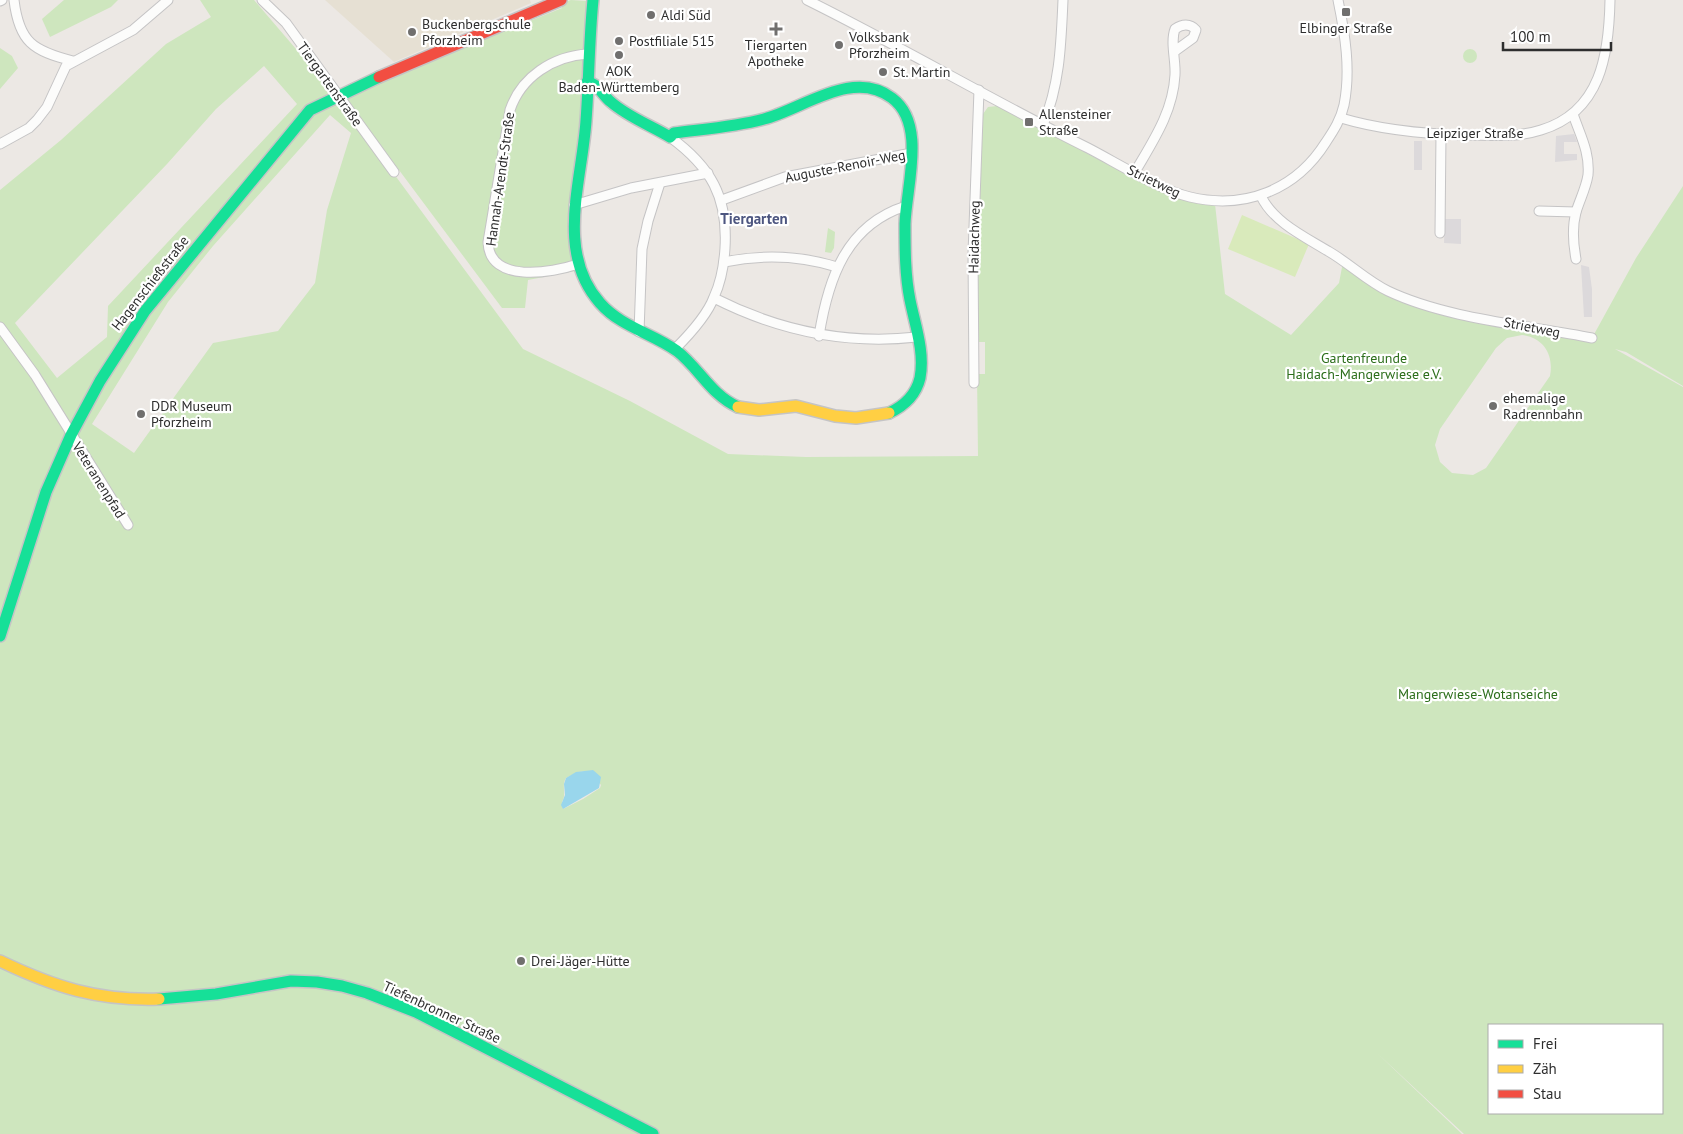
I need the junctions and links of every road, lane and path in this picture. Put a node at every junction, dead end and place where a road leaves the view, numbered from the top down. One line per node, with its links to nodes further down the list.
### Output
1 (14, 0): 12 (street)
2 (168, 0): 12 (street)
3 (262, 0): 15 (street, Tiergartenstraße)
4 (561, 0): 15 (street, Hagenschießstraße)
5 (593, 0): 11 (street)
6 (807, 0): 14 (street, Strietweg)
7 (1063, 0): 18 (street)
8 (1338, 0): 17 (street)
9 (1610, 0): 16 (street, Leipziger Straße)
10 (1175, 51): 24 (street)
11 (588, 54): 13 (street); 36 (street, Hannah-Arendt-Straße)
12 (72, 61): 21 (street)
13 (587, 82): 20 (street); 29 (street)
14 (979, 90): 18 (street, Strietweg); 45 (street, Haidachweg)
15 (340, 96): 23 (street, Tiergartenstraße); 46 (street, Hagenschießstraße)
16 (1573, 114): 19 (street, Leipziger Straße); 32 (street)
17 (1340, 118): 19 (street, Leipziger Straße); 27 (street)
18 (1043, 125): 24 (street, Strietweg)
19 (1441, 134): 33 (street)
20 (670, 137): 22 (street); 25 (street)
21 (0, 144)
22 (912, 153): 28 (street, Auguste-Renoir-Weg); 30 (street)
23 (394, 172)
24 (1135, 172): 27 (street, Strietweg)
25 (708, 173): 26 (street); 28 (street)
26 (660, 183): 29 (street); 40 (street)
27 (1261, 196): 43 (street, Strietweg)
28 (722, 200): 35 (street)
29 (574, 205): 36 (street)
30 (906, 206): 37 (street); 42 (street)
31 (1539, 211): 32 (street)
32 (1576, 212): 34 (street)
33 (1440, 232)
34 (1576, 259)
35 (724, 262): 37 (street); 38 (street)
36 (578, 264): 40 (street)
37 (837, 267): 41 (street)
38 (714, 298): 41 (street); 44 (street)
39 (0, 327): 46 (street)
40 (640, 332): 44 (street)
41 (819, 336): 42 (street)
42 (917, 337): 44 (street)
43 (1592, 338)
44 (675, 349)
45 (974, 383)
46 (71, 435): 47 (street, Veteranenpfad); 48 (street, Hagenschießstraße)
47 (128, 525)
48 (0, 636)
49 (0, 961): 50 (street, Tiefenbronner Straße)
50 (653, 1134)

